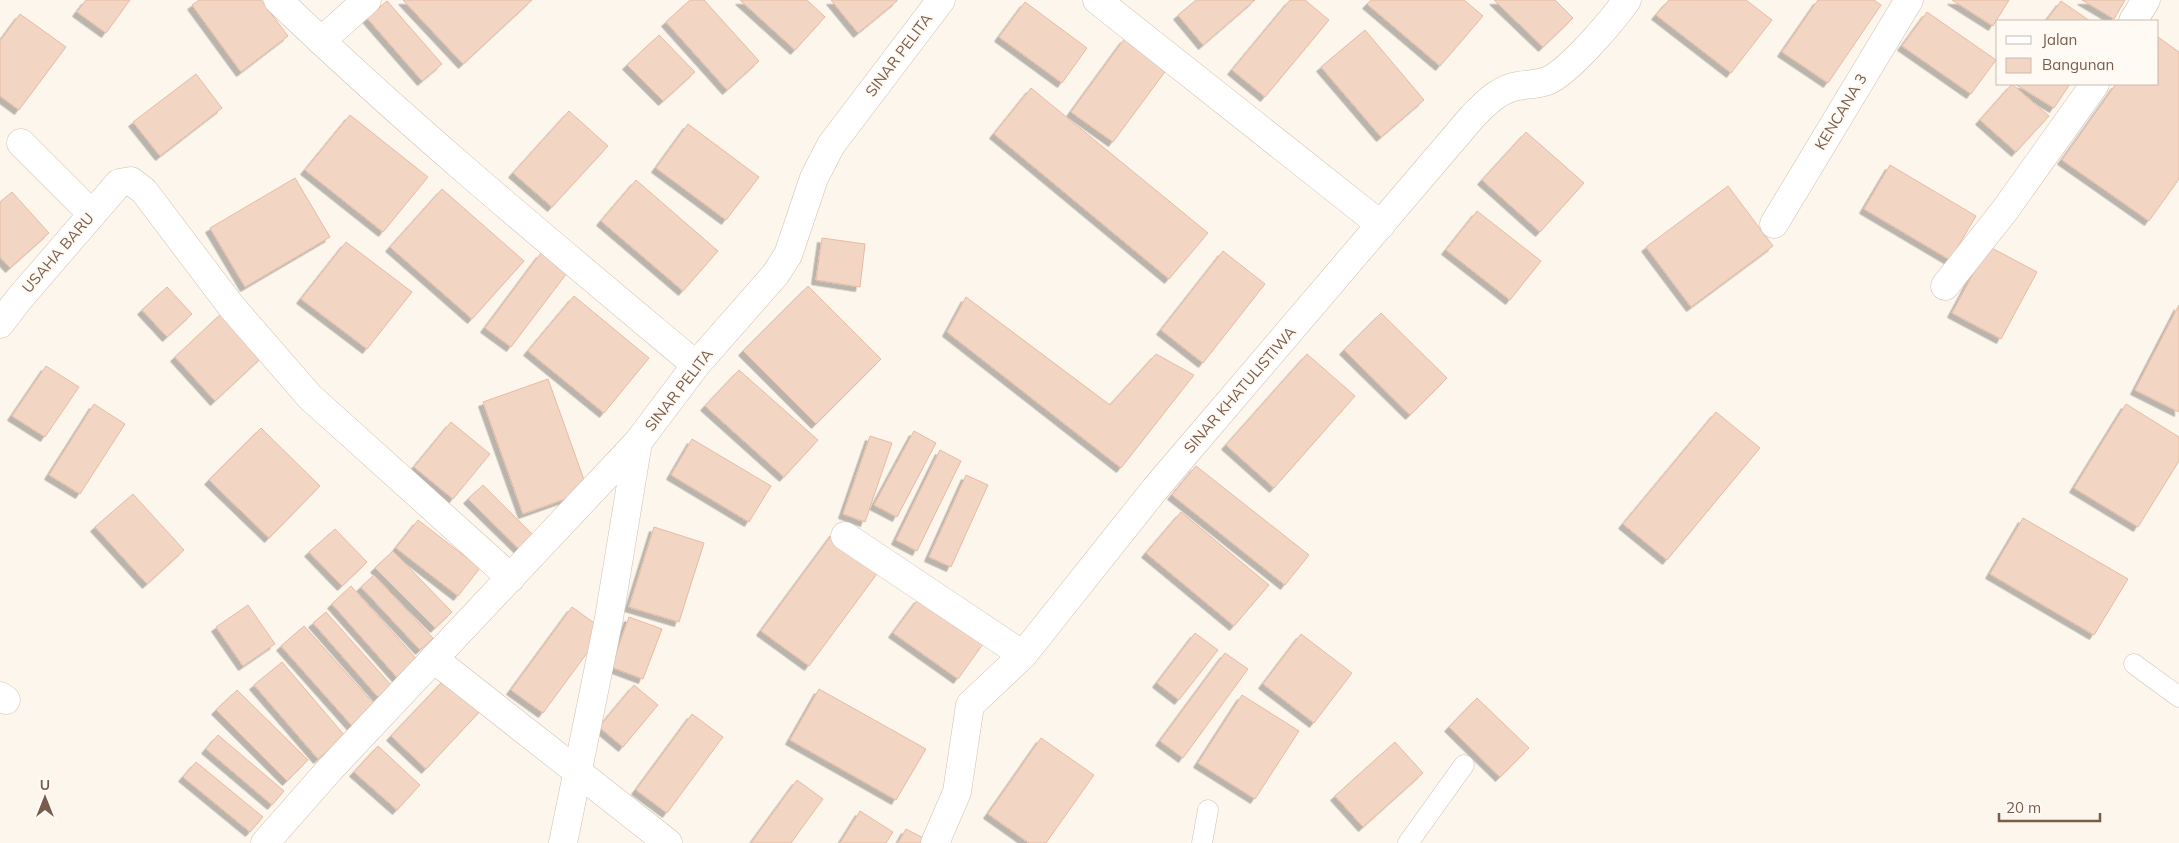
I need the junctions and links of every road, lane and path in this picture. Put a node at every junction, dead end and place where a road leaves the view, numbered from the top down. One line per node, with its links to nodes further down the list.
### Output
1 (278, 0): 9 (street)
2 (367, 0): 9 (street)
3 (941, 0): 17 (street, SINAR PELITA)
4 (1097, 0): 14 (street)
5 (1627, 0): 14 (street, SINAR KHATULISTIWA)
6 (1909, 0): 13 (street, KENCANA 3)
7 (2146, 0): 8 (street)
8 (2134, 20)
9 (321, 41): 17 (street)
10 (2094, 85): 15 (street)
11 (21, 143): 12 (street)
12 (92, 214): 16 (street, USAHA BARU); 20 (street, USAHA BARU)
13 (1774, 224)
14 (1381, 225): 21 (street, SINAR KHATULISTIWA)
15 (1945, 286)
16 (0, 324)
17 (696, 365): 18 (street, SINAR PELITA)
18 (638, 442): 20 (street); 26 (street, SINAR PELITA)
19 (846, 536): 21 (street)
20 (511, 578): 22 (street)
21 (1023, 655): 31 (street, SINAR KHATULISTIWA)
22 (434, 659): 26 (street); 28 (street)
23 (2134, 664): 24 (lane)
24 (2179, 697)
25 (1464, 766): 33 (lane)
26 (577, 770): 29 (street, SINAR PELITA); 30 (street)
27 (1208, 810): 32 (lane)
28 (265, 843)
29 (563, 843)
30 (668, 843)
31 (935, 843)
32 (1202, 843)
33 (1408, 843)

